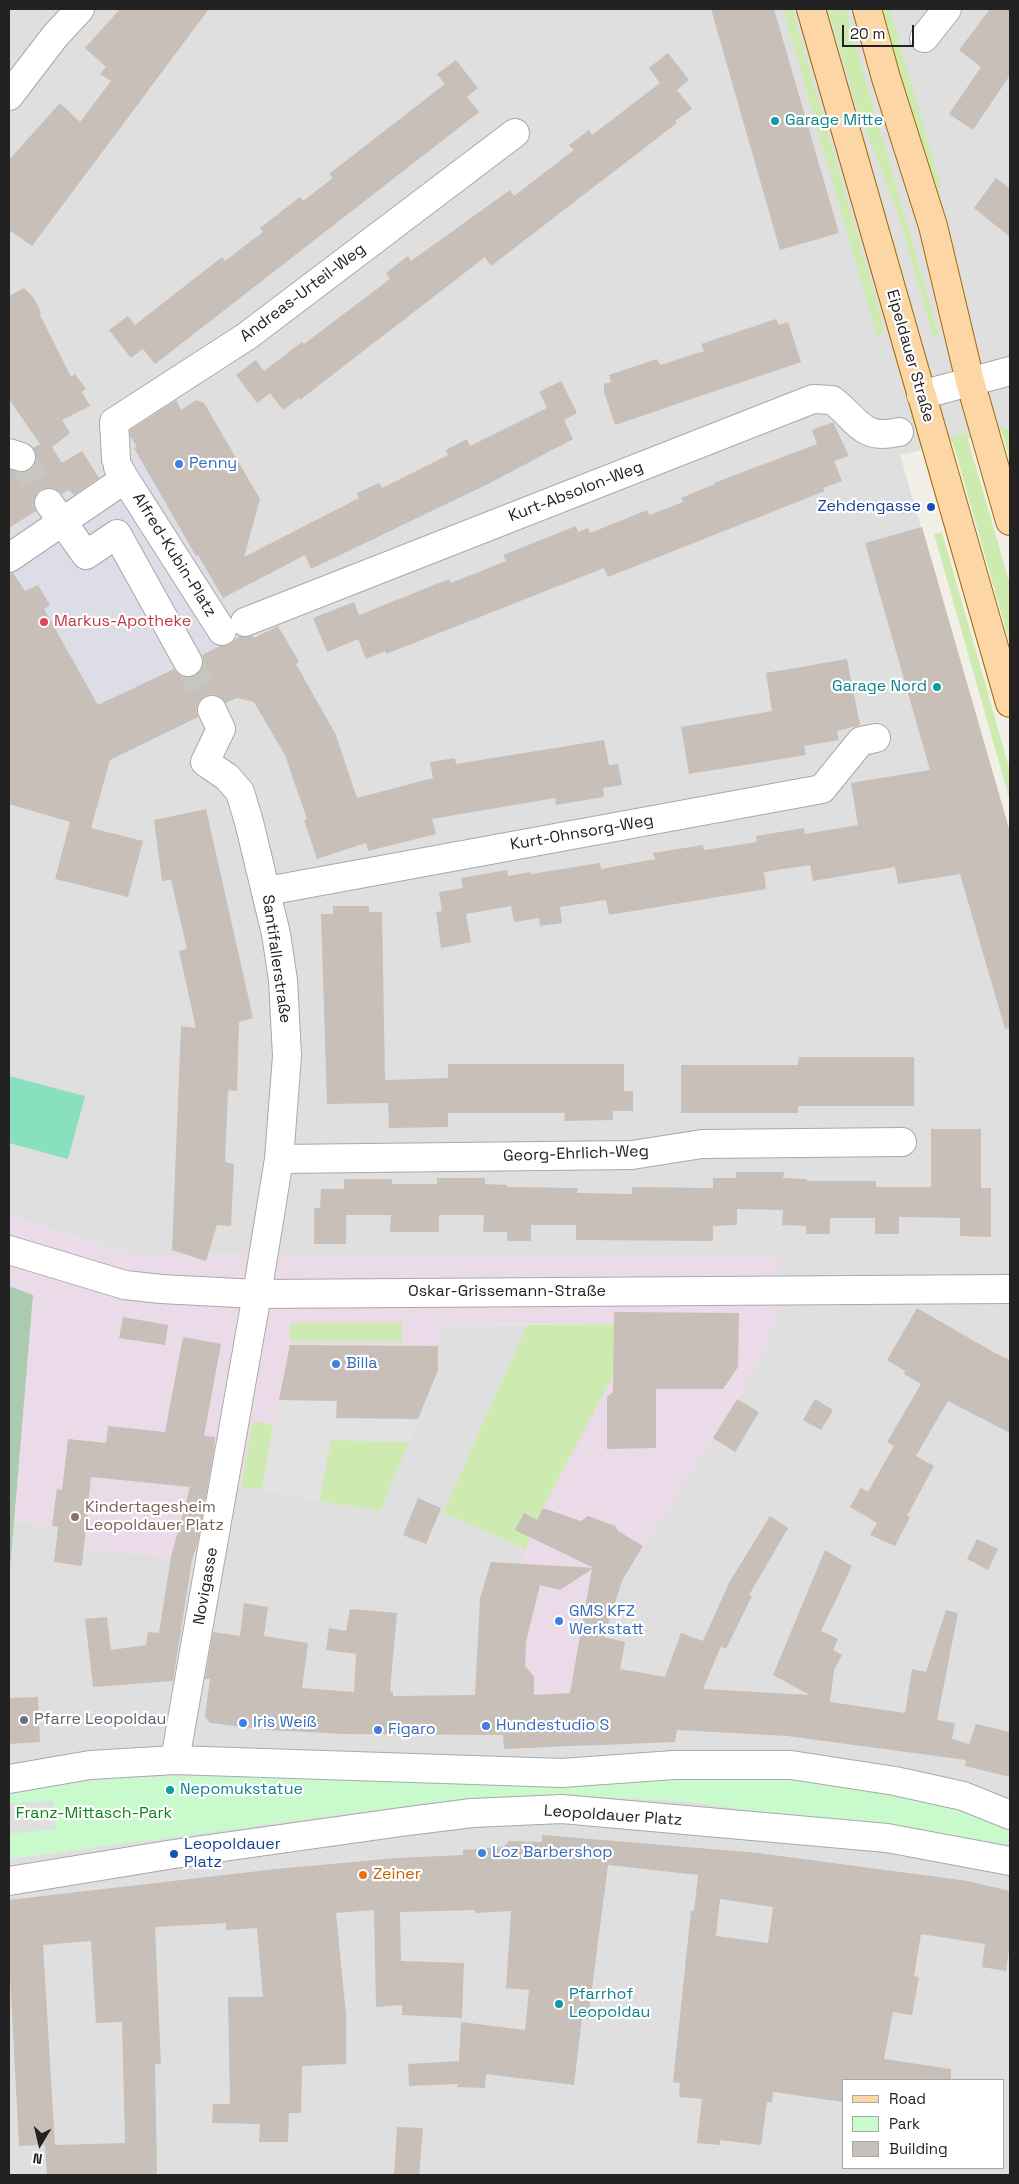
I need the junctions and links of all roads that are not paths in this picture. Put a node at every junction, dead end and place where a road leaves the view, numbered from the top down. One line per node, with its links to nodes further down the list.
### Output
1 (80, 9): 6 (street)
2 (811, 9): 10 (main road, Eipeldauer Straße)
3 (867, 9): 9 (main road)
4 (947, 9): 5 (street)
5 (924, 38)
6 (9, 96)
7 (514, 132): 12 (street, Andreas-Urteil-Weg)
8 (1010, 372): 9 (street)
9 (970, 381): 10 (street); 14 (main road)
10 (921, 395): 17 (main road, Eipeldauer Straße)
11 (899, 432): 16 (street, Kurt-Absolon-Weg)
12 (120, 468): 13 (street, Alfred-Kubin-Platz); 16 (street, Alfred-Kubin-Platz)
13 (56, 512): 15 (street, Alfred-Kubin-Platz); 16 (street, Alfred-Kubin-Platz)
14 (1010, 521)
15 (9, 558)
16 (234, 626)
17 (1010, 703)
18 (212, 710): 20 (street, Santifallerstraße)
19 (876, 738): 20 (street, Kurt-Ohnsorg-Weg)
20 (267, 890): 22 (street, Santifallerstraße)
21 (902, 1142): 22 (street, Georg-Ehrlich-Weg)
22 (278, 1159): 25 (street, Santifallerstraße)
23 (9, 1250): 25 (street, Oskar-Grissemann-Straße)
24 (1010, 1289): 25 (street, Oskar-Grissemann-Straße)
25 (257, 1294): 26 (street, Novigasse)
26 (175, 1760): 27 (street); 28 (street)
27 (9, 1779)
28 (1010, 1815)
29 (1010, 1861): 30 (street, Leopoldauer Platz)
30 (9, 1881)

